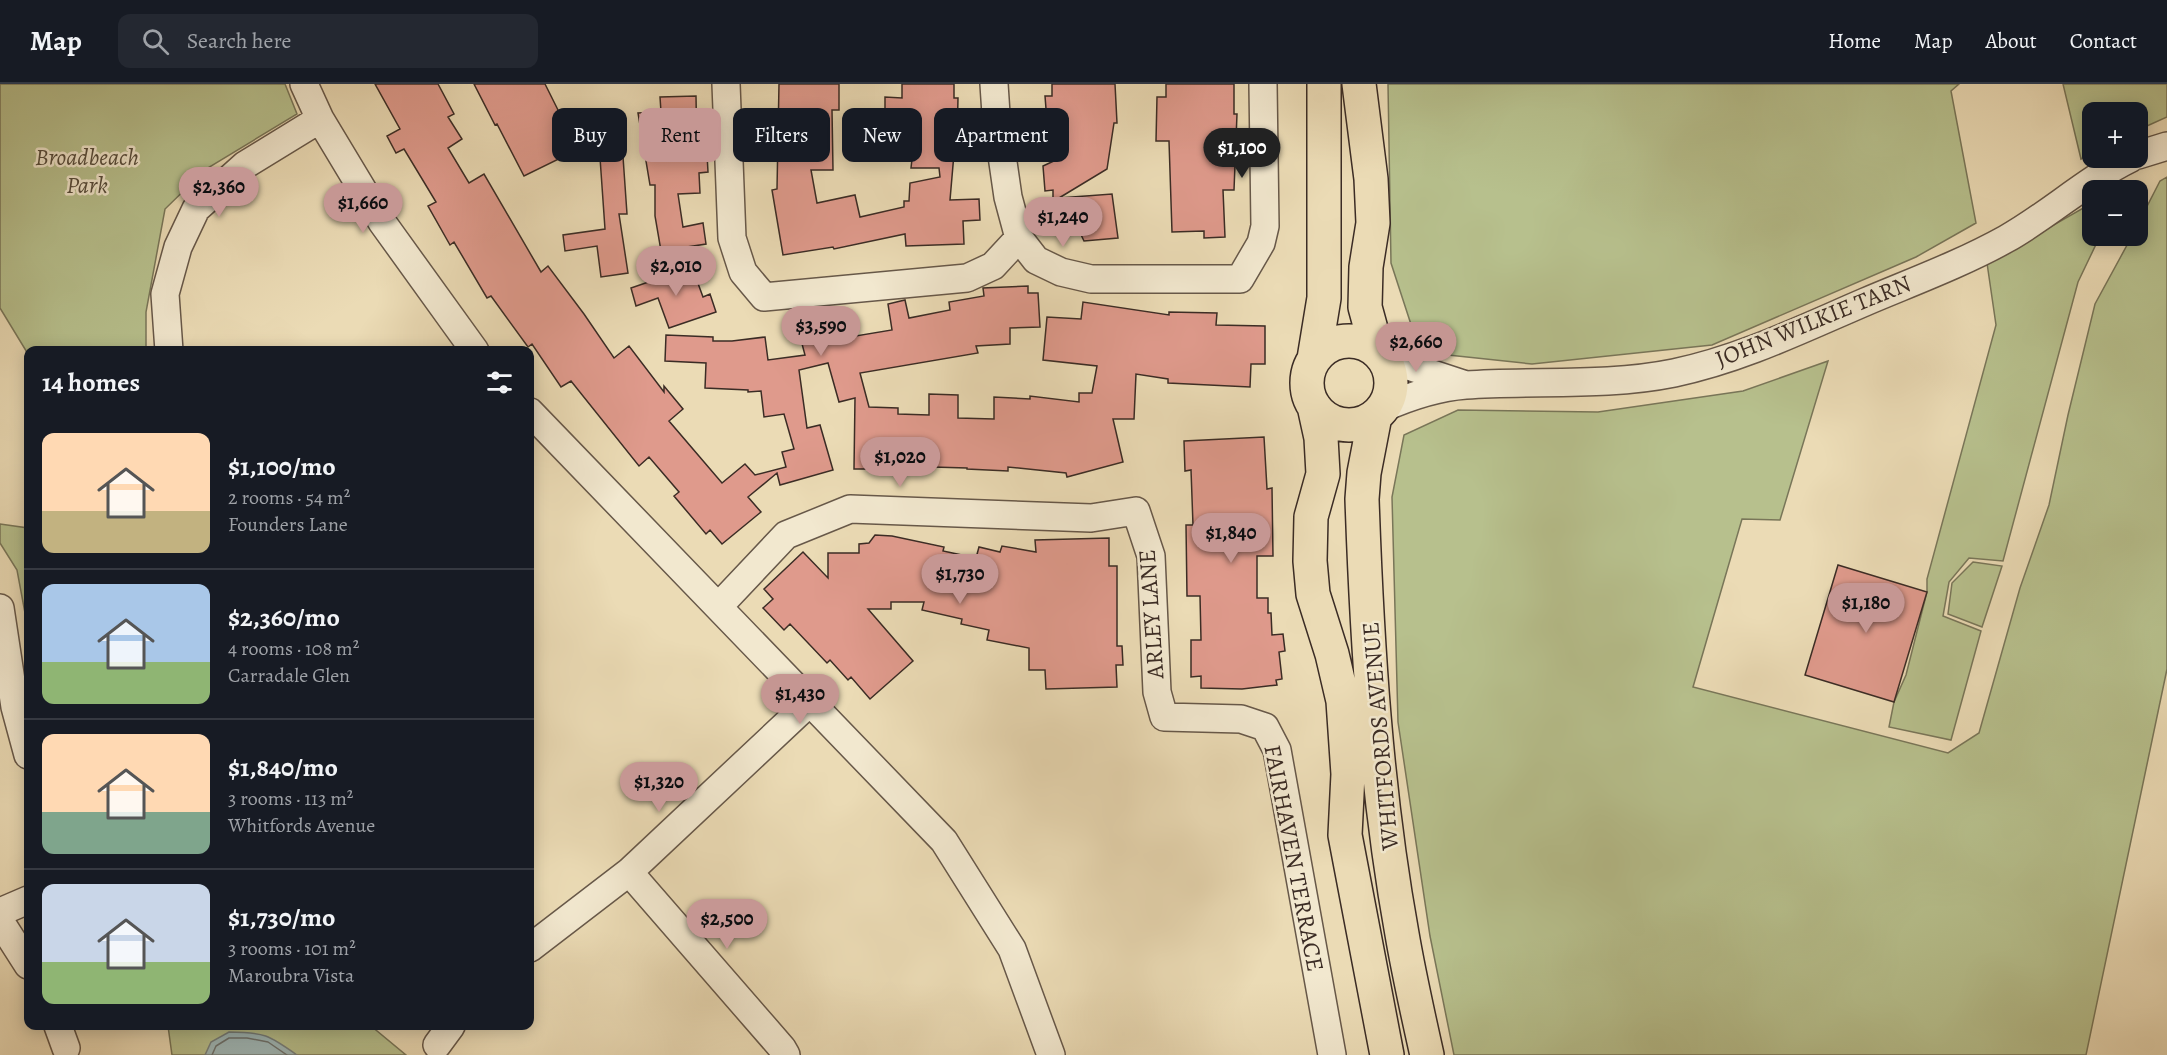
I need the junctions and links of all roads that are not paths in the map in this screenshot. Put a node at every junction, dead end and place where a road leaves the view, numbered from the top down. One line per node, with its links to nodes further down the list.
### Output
1 (304, 84): 7 (street)
2 (726, 84): 11 (street)
3 (994, 84): 11 (street)
4 (1263, 84): 11 (street)
5 (1324, 84): 15 (main road)
6 (1359, 84): 14 (main road)
7 (320, 119): 12 (street); 13 (street)
8 (2167, 146): 9 (street)
9 (2148, 152)
10 (2109, 168): 16 (street, JOHN WILKIE TARN)
11 (1018, 238)
12 (169, 346)
13 (471, 346)
14 (1380, 355): 15 (main road); 16 (street, JOHN WILKIE TARN); 18 (main road)
15 (1314, 359): 17 (main road)
16 (1464, 385): 18 (street, JOHN WILKIE TARN)
17 (1314, 406): 18 (main road); 34 (main road, WHITFORDS AVENUE)
18 (1379, 412): 35 (main road, WHITFORDS AVENUE)
19 (534, 416): 20 (street)
20 (719, 606): 22 (street); 23 (street, ARLEY LANE)
21 (0, 608): 24 (street)
22 (810, 702): 25 (street); 32 (street)
23 (1164, 717): 33 (street, FAIRHAVEN TERRACE)
24 (24, 740)
25 (629, 872): 29 (street); 31 (street)
26 (24, 902): 27 (street)
27 (0, 912)
28 (0, 921): 30 (street)
29 (534, 945)
30 (24, 959)
31 (786, 1055)
32 (1051, 1055)
33 (1332, 1055)
34 (1387, 1055)
35 (1427, 1055)

